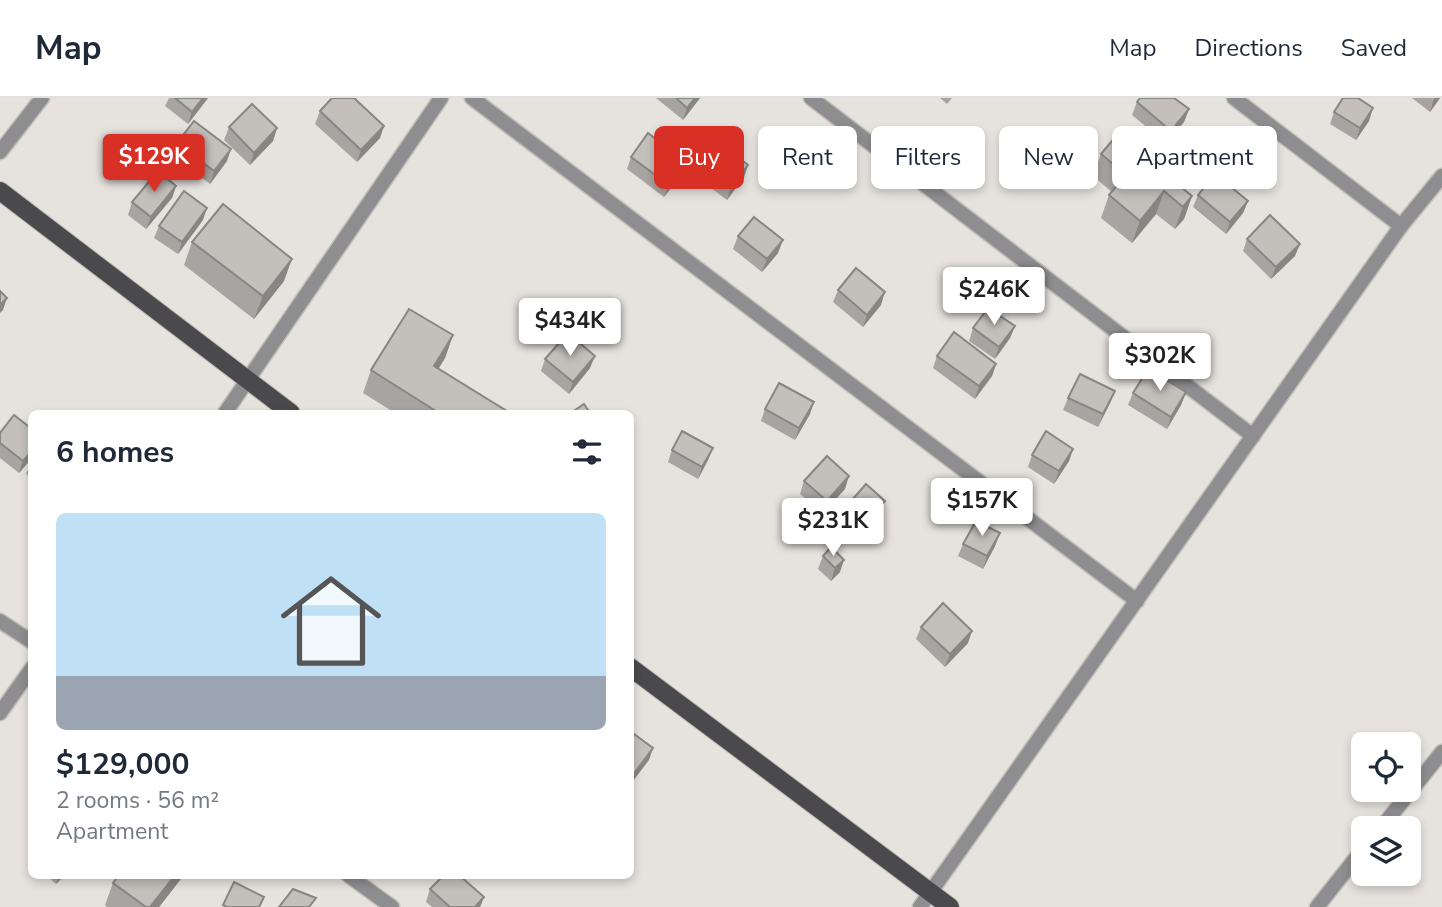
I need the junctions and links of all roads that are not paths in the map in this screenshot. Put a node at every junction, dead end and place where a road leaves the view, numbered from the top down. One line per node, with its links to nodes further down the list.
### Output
1 (42, 98): 6 (street)
2 (442, 98): 10 (street)
3 (472, 98): 14 (street)
4 (811, 98): 13 (street)
5 (1234, 98): 9 (street)
6 (0, 152)
7 (1442, 176): 9 (street)
8 (0, 191): 10 (main road)
9 (1401, 226): 13 (street)
10 (249, 381): 11 (street); 12 (main road)
11 (227, 410)
12 (287, 410)
13 (1253, 436): 14 (street)
14 (1137, 601): 24 (street)
15 (0, 621): 16 (street)
16 (28, 639)
17 (634, 670): 24 (main road)
18 (28, 674): 19 (street)
19 (0, 713)
20 (1442, 752): 21 (street)
21 (1391, 816)
22 (1351, 864): 27 (street)
23 (354, 879): 25 (street)
24 (925, 900): 26 (main road)
25 (392, 907)
26 (950, 907)
27 (1317, 907)

